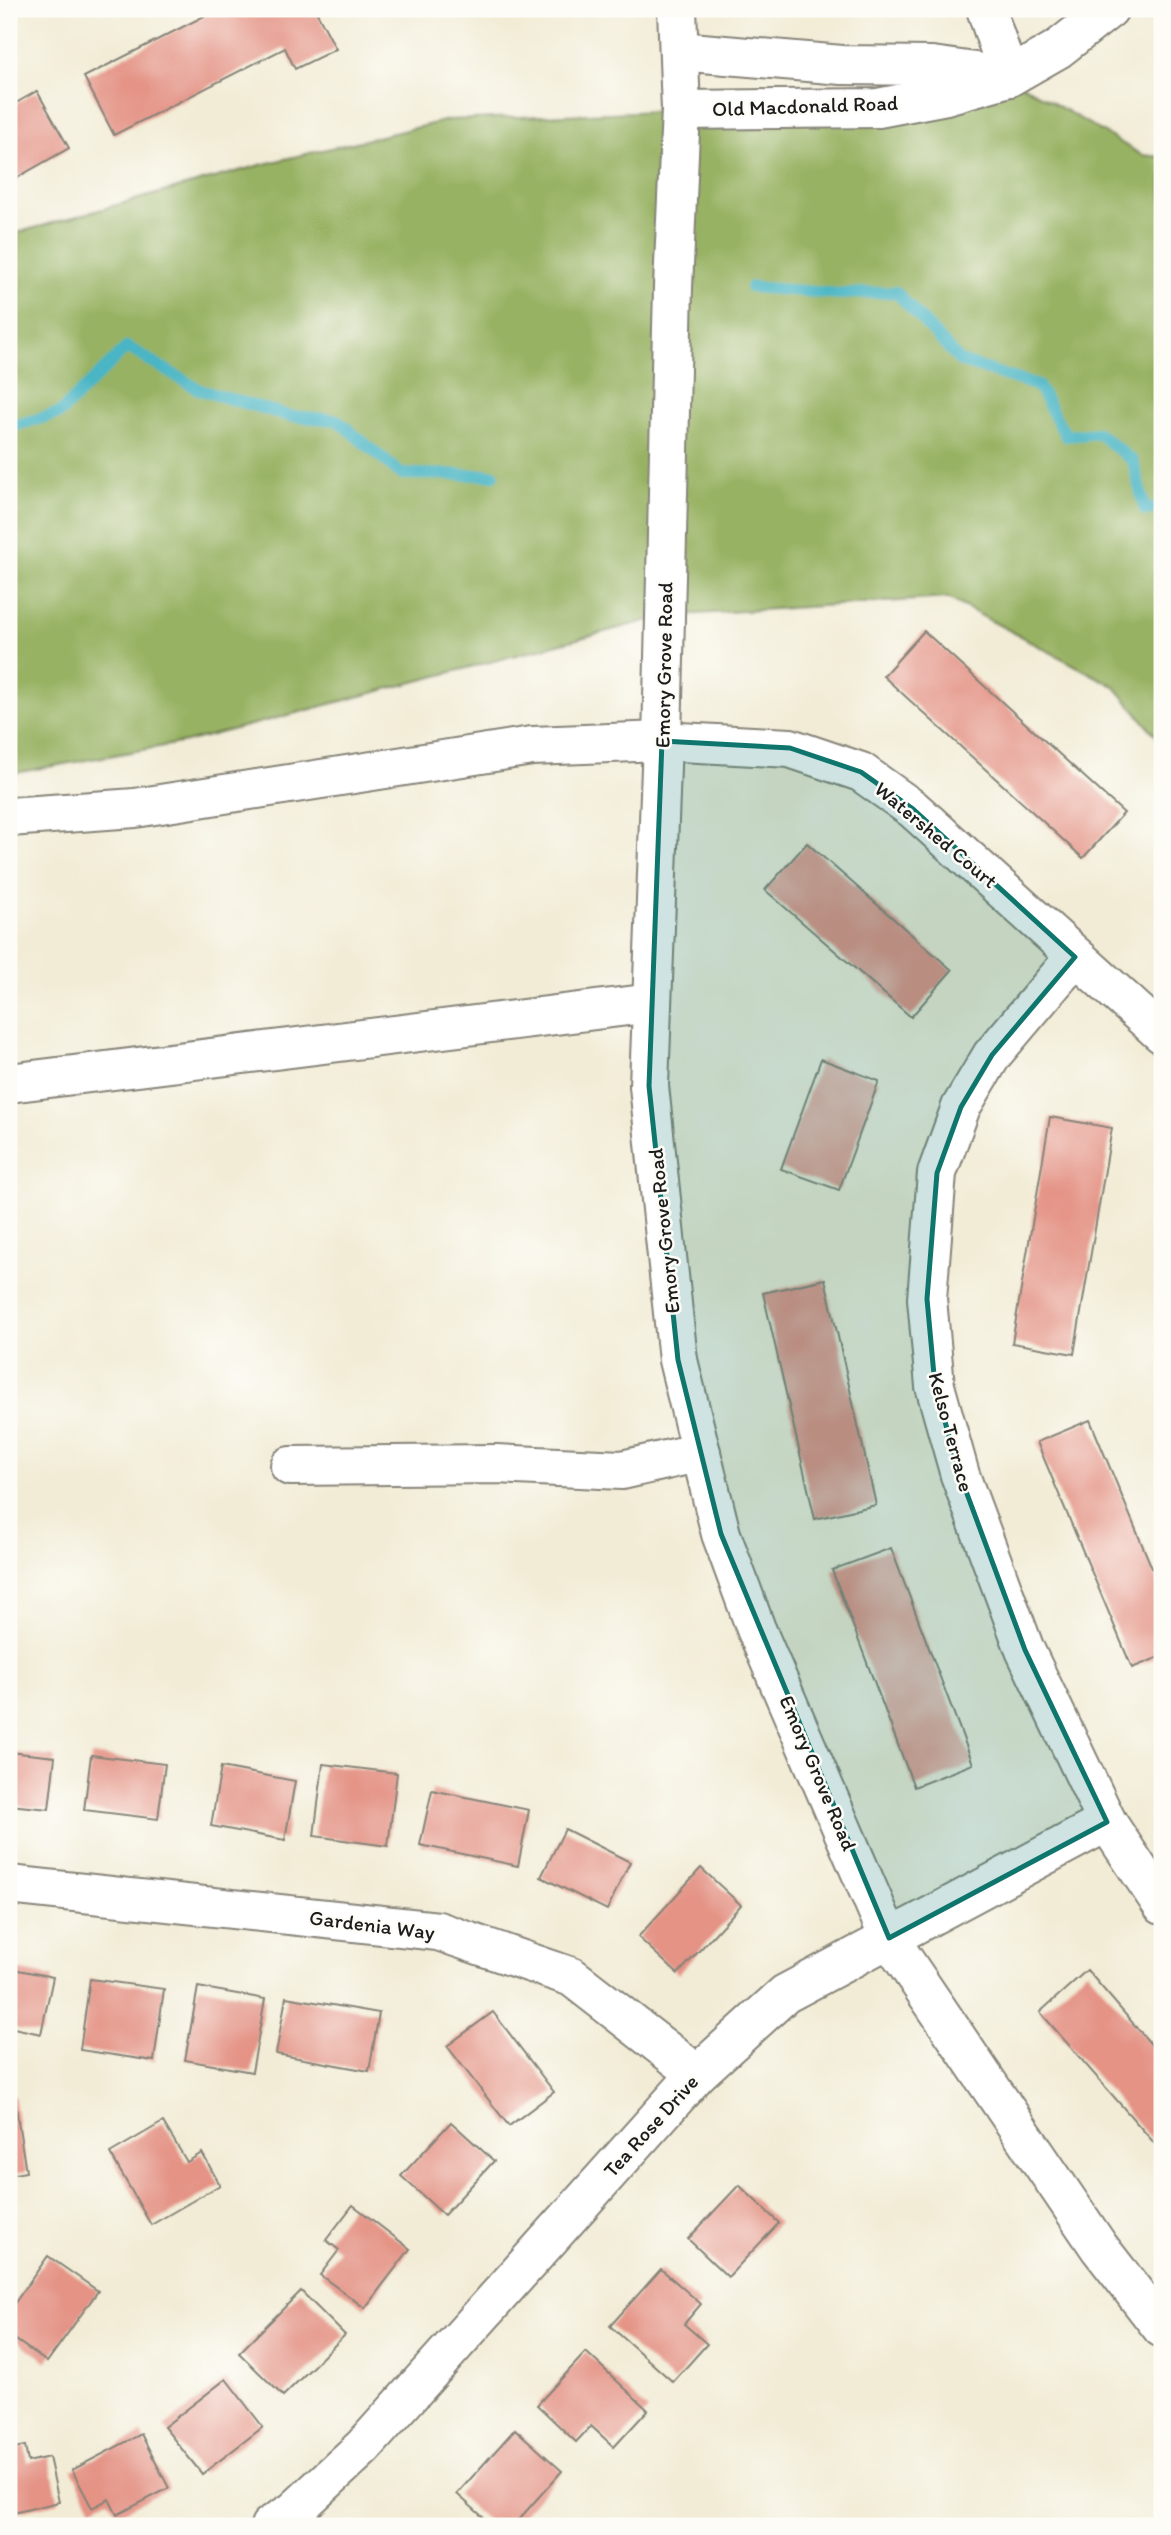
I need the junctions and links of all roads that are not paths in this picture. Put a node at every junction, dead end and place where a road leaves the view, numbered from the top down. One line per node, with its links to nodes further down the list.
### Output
1 (677, 9): 4 (street, Emory Grove Road)
2 (986, 9): 5 (street)
3 (1109, 9): 5 (street, Old Macdonald Road)
4 (679, 51): 5 (street, Old Macdonald Road); 6 (street, Emory Grove Road)
5 (1009, 77): 6 (street, Old Macdonald Road)
6 (681, 110): 7 (street, Emory Grove Road)
7 (662, 741): 8 (street, Watershed Court); 9 (street, Watershed Court); 10 (street, Emory Grove Road)
8 (9, 817)
9 (1075, 957): 11 (street, Watershed Court); 15 (street, Kelso Terrace)
10 (652, 1003): 12 (street); 13 (street, Emory Grove Road)
11 (1162, 1034)
12 (9, 1083)
13 (701, 1452): 14 (street); 18 (street, Emory Grove Road)
14 (290, 1466)
15 (1107, 1822): 17 (street, Kelso Terrace); 18 (street, Tea Rose Drive)
16 (9, 1885): 19 (street, Gardenia Way)
17 (1162, 1905)
18 (889, 1937): 19 (street, Tea Rose Drive); 20 (street, Emory Grove Road)
19 (697, 2074): 21 (street, Tea Rose Drive)
20 (1162, 2328)
21 (270, 2526)

